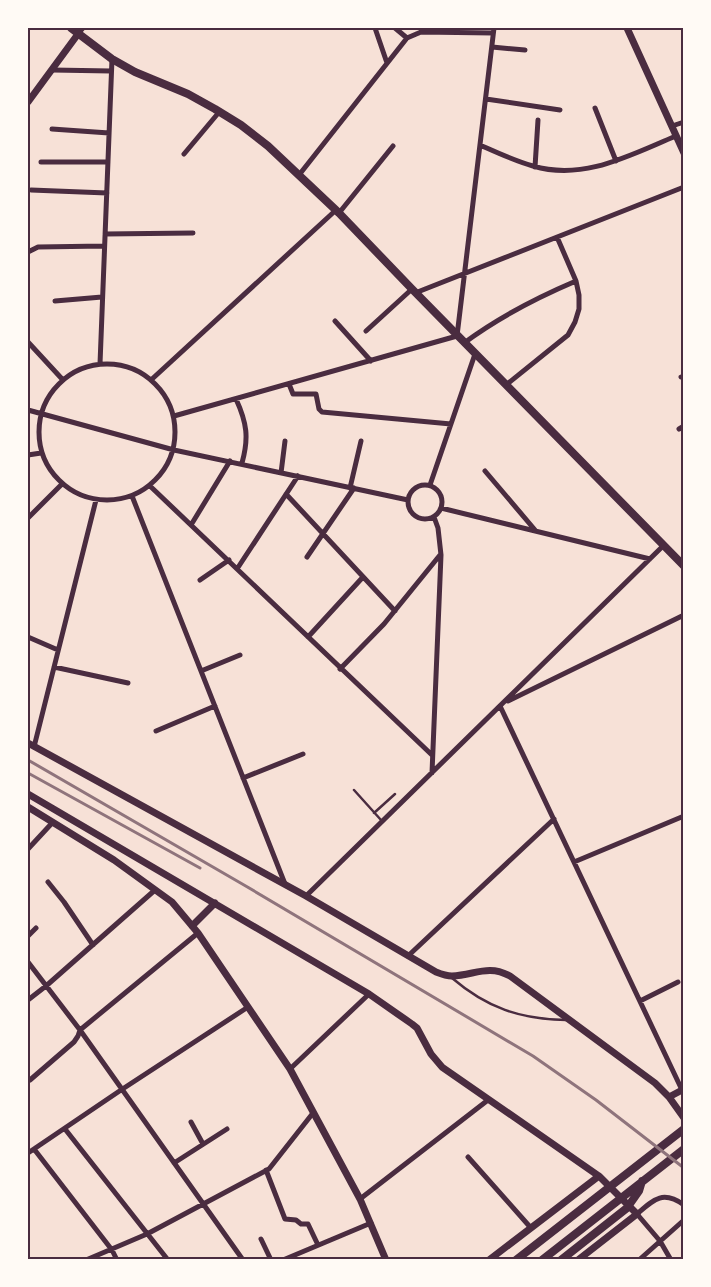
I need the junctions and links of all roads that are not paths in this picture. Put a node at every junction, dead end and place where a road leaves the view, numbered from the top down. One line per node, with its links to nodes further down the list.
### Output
1 (71, 28): 6 (main road)
2 (375, 28): 11 (street)
3 (395, 28): 7 (street)
4 (627, 28): 21 (street)
5 (494, 30): 7 (street); 8 (street)
6 (80, 31): 10 (main road); 12 (street)
7 (407, 38): 11 (street)
8 (492, 47): 9 (street); 14 (street)
9 (525, 50)
10 (112, 59): 13 (street); 18 (main road)
11 (387, 63): 33 (street)
12 (52, 70): 13 (street); 15 (street)
13 (112, 71): 23 (street)
14 (486, 100): 17 (street); 25 (street)
15 (28, 102)
16 (595, 108): 29 (street)
17 (560, 110)
18 (220, 111): 28 (street); 33 (main road)
19 (538, 120): 32 (street)
20 (684, 122): 21 (street)
21 (672, 126): 24 (street)
22 (52, 129): 23 (street)
23 (109, 133): 31 (street)
24 (676, 136): 27 (street); 29 (street)
25 (480, 145): 32 (street); 43 (street)
26 (393, 146): 37 (street)
27 (684, 153)
28 (184, 154)
29 (616, 161): 32 (street)
30 (41, 162): 31 (street)
31 (108, 162): 36 (street)
32 (535, 167)
33 (299, 175): 37 (main road)
34 (684, 188): 40 (street)
35 (31, 190): 36 (street)
36 (106, 192): 39 (street)
37 (338, 212): 45 (main road); 57 (street)
38 (193, 233): 39 (street)
39 (105, 234): 41 (street)
40 (557, 236): 43 (street); 44 (street)
41 (104, 246): 42 (street); 46 (street)
42 (29, 251)
43 (465, 273): 45 (street); 50 (street)
44 (576, 281): 52 (street); 59 (street)
45 (413, 291): 49 (street); 50 (main road)
46 (102, 297): 47 (street); 55 (street)
47 (55, 301)
48 (335, 321): 54 (street)
49 (366, 331)
50 (457, 336): 52 (main road); 54 (street)
51 (28, 342): 56 (street)
52 (464, 343): 53 (main road)
53 (475, 354): 59 (main road); 64 (street)
54 (371, 360): 58 (street)
55 (100, 364): 56 (street); 57 (street)
56 (63, 380): 62 (street)
57 (151, 380): 63 (street)
58 (289, 384): 60 (street); 64 (street)
59 (506, 385): 89 (main road)
60 (236, 399): 63 (street); 71 (street)
61 (28, 410): 62 (street)
62 (41, 414): 67 (street); 68 (street)
63 (174, 416): 67 (street)
64 (451, 424): 76 (street)
65 (286, 441): 73 (street)
66 (361, 441): 78 (street)
67 (174, 450): 70 (street); 77 (street)
68 (41, 452): 69 (street); 75 (street)
69 (28, 455)
70 (230, 461): 71 (street); 86 (street)
71 (242, 463): 73 (street)
72 (485, 472): 87 (street)
73 (281, 473): 74 (street)
74 (298, 476): 78 (street); 79 (street)
75 (62, 484): 81 (street); 85 (street)
76 (430, 485): 82 (street); 83 (street)
77 (150, 486): 80 (street); 86 (street)
78 (352, 488): 82 (street); 88 (street)
79 (286, 494): 88 (street); 95 (street)
80 (132, 496): 81 (street); 106 (street)
81 (96, 500): 102 (street)
82 (408, 500): 84 (street)
83 (441, 508): 84 (street); 87 (street)
84 (434, 516): 90 (street)
85 (28, 518)
86 (191, 525): 93 (street)
87 (536, 530): 92 (street)
88 (323, 534): 91 (street); 96 (street)
89 (663, 546): 92 (street); 94 (main road)
90 (440, 554): 98 (street); 113 (street)
91 (307, 557)
92 (650, 559): 108 (street)
93 (229, 560): 95 (street); 97 (street)
94 (684, 566)
95 (238, 569): 101 (street)
96 (363, 577): 98 (street); 101 (street)
97 (200, 580)
98 (395, 611): 105 (street)
99 (684, 616): 108 (street)
100 (28, 637): 102 (street)
101 (308, 637): 105 (street)
102 (58, 650): 104 (street)
103 (240, 654): 106 (street)
104 (54, 667): 107 (street); 111 (street)
105 (340, 669): 113 (street)
106 (201, 671): 109 (street)
107 (128, 682)
108 (501, 704): 114 (street); 122 (street)
109 (215, 706): 110 (street); 115 (street)
110 (156, 731)
111 (31, 745): 128 (street)
112 (303, 754): 115 (street)
113 (432, 755): 114 (street)
114 (432, 773): 124 (street)
115 (243, 778): 128 (street)
116 (354, 790): 120 (lane)
117 (28, 794): 131 (street)
118 (395, 794): 120 (lane)
119 (28, 807): 123 (street)
120 (374, 813): 124 (lane)
121 (684, 816): 126 (street)
122 (554, 819): 126 (street); 137 (street)
123 (53, 822): 125 (street); 129 (street)
124 (382, 822): 130 (street)
125 (28, 849)
126 (574, 862): 144 (street)
127 (48, 882): 136 (street)
128 (286, 886): 130 (street)
129 (155, 890): 132 (street); 136 (street)
130 (306, 896): 137 (street)
131 (215, 904): 132 (street); 142 (street)
132 (192, 926): 134 (street)
133 (36, 928): 135 (street)
134 (198, 933): 145 (street); 147 (street)
135 (28, 936)
136 (93, 945): 141 (street)
137 (408, 956): 139 (street)
138 (28, 962): 141 (street)
139 (449, 976): 146 (lane); 146 (street)
140 (678, 982): 144 (street)
141 (46, 986): 143 (street); 147 (street)
142 (369, 994): 148 (street); 153 (street)
143 (28, 1000)
144 (640, 1001): 150 (street)
145 (248, 1007): 148 (street); 151 (street)
146 (567, 1020): 152 (street)
147 (80, 1030): 149 (street); 151 (street)
148 (290, 1069): 154 (street)
149 (30, 1080)
150 (683, 1089): 152 (street)
151 (121, 1090): 157 (street); 165 (street)
152 (669, 1097): 155 (street)
153 (488, 1100): 167 (street); 169 (street)
154 (313, 1112): 166 (street); 169 (street)
155 (684, 1118)
156 (190, 1122): 160 (street)
157 (65, 1129): 161 (street); 176 (street)
158 (684, 1129): 189 (main road)
159 (226, 1130): 160 (street)
160 (204, 1144): 165 (street)
161 (34, 1149): 163 (street); 180 (street)
162 (684, 1149): 168 (main road)
163 (28, 1153)
164 (468, 1157): 175 (street)
165 (174, 1163): 170 (street)
166 (266, 1170): 170 (street); 179 (street)
167 (598, 1176): 172 (street); 175 (street)
168 (642, 1181): 190 (main road); 191 (main road)
169 (360, 1199): 174 (street)
170 (202, 1203): 176 (street); 184 (street)
171 (684, 1205): 172 (street)
172 (637, 1214): 178 (street); 192 (street)
173 (684, 1220): 178 (street)
174 (371, 1222): 179 (street); 187 (street)
175 (531, 1228): 188 (street)
176 (147, 1234): 180 (street); 183 (street)
177 (260, 1239): 185 (street)
178 (660, 1241): 193 (street); 194 (street)
179 (318, 1245): 186 (street)
180 (112, 1250): 181 (street); 182 (street)
181 (86, 1260)
182 (117, 1260)
183 (168, 1260)
184 (243, 1260)
185 (271, 1260)
186 (283, 1260)
187 (386, 1260)
188 (489, 1260)
189 (516, 1260)
190 (542, 1260)
191 (561, 1260)
192 (578, 1260)
193 (640, 1260)
194 (671, 1260)

